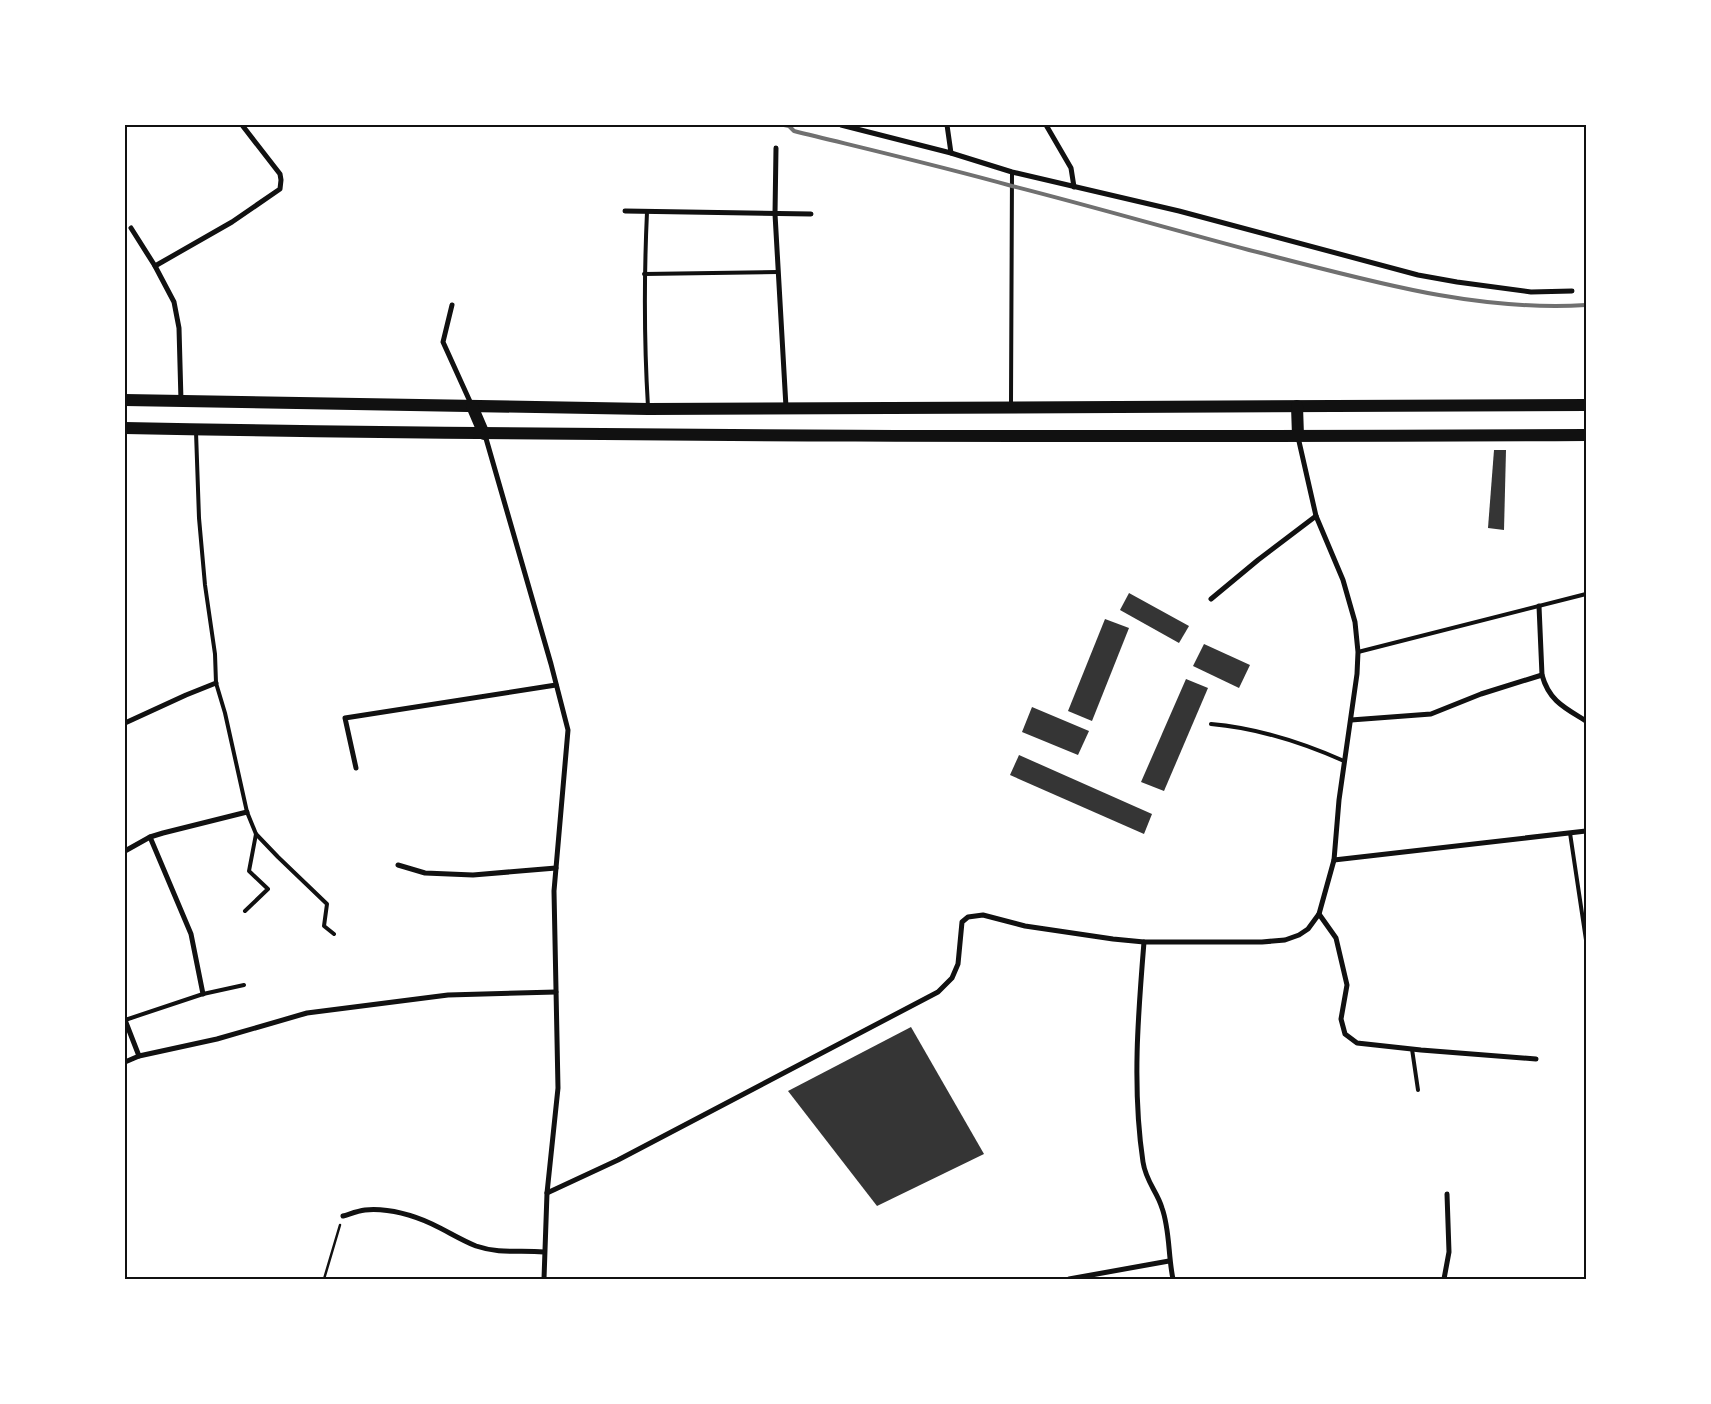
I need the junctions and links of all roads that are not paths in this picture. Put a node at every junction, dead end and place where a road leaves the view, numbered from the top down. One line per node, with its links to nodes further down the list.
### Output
1 (242, 125): 14 (street)
2 (841, 125): 6 (street)
3 (947, 125): 6 (street)
4 (1046, 125): 8 (street)
5 (776, 148): 11 (street)
6 (952, 153): 7 (street)
7 (1012, 172): 8 (street); 23 (lane)
8 (1074, 187): 17 (street)
9 (625, 211): 10 (street)
10 (647, 212): 11 (street); 16 (lane)
11 (775, 214): 12 (street); 15 (street)
12 (811, 214)
13 (130, 228): 14 (street)
14 (155, 266): 20 (street)
15 (778, 272): 16 (lane); 25 (street)
16 (644, 274): 26 (lane)
17 (1572, 291)
18 (452, 305): 22 (street)
19 (125, 400): 20 (main road)
20 (181, 401): 22 (main road)
21 (1586, 405): 24 (main road)
22 (472, 406): 26 (main road); 29 (main road)
23 (1012, 406): 24 (main road); 25 (main road)
24 (1297, 406): 30 (main road)
25 (786, 408): 26 (main road)
26 (648, 409)
27 (125, 428): 28 (main road)
28 (196, 430): 29 (main road); 38 (lane)
29 (484, 434): 30 (main road); 39 (street)
30 (1298, 436): 31 (main road); 32 (street)
31 (1586, 436)
32 (1316, 516): 34 (street); 36 (street)
33 (1586, 594): 35 (lane)
34 (1211, 599)
35 (1538, 606): 36 (lane); 37 (street)
36 (1358, 652): 40 (street)
37 (1542, 675): 40 (street); 41 (street)
38 (216, 684): 42 (street); 46 (lane)
39 (556, 685): 45 (street); 54 (street)
40 (1351, 720): 44 (street)
41 (1586, 721)
42 (125, 723)
43 (1211, 724): 44 (lane)
44 (1344, 761): 52 (street)
45 (356, 768)
46 (247, 812): 49 (lane); 50 (street)
47 (1586, 831): 48 (street)
48 (1570, 833): 52 (street); 58 (lane)
49 (256, 834): 55 (lane); 57 (lane)
50 (150, 837): 51 (street); 62 (street)
51 (125, 850)
52 (1334, 860): 56 (street)
53 (398, 865): 54 (street)
54 (556, 868): 61 (street)
55 (245, 911)
56 (1320, 914): 59 (street); 64 (street)
57 (334, 934)
58 (1586, 940)
59 (1144, 942): 69 (street); 73 (street)
60 (244, 985): 62 (lane)
61 (556, 992): 65 (street); 69 (street)
62 (202, 994): 63 (lane)
63 (125, 1020): 65 (street)
64 (1412, 1049): 66 (street); 68 (lane)
65 (139, 1056): 67 (street)
66 (1536, 1059)
67 (125, 1062)
68 (1418, 1090)
69 (547, 1193): 72 (street)
70 (1447, 1194): 77 (street)
71 (343, 1216): 72 (street)
72 (544, 1252): 74 (street)
73 (1170, 1261): 75 (street); 76 (street)
74 (544, 1279)
75 (1069, 1279)
76 (1173, 1279)
77 (1444, 1279)

